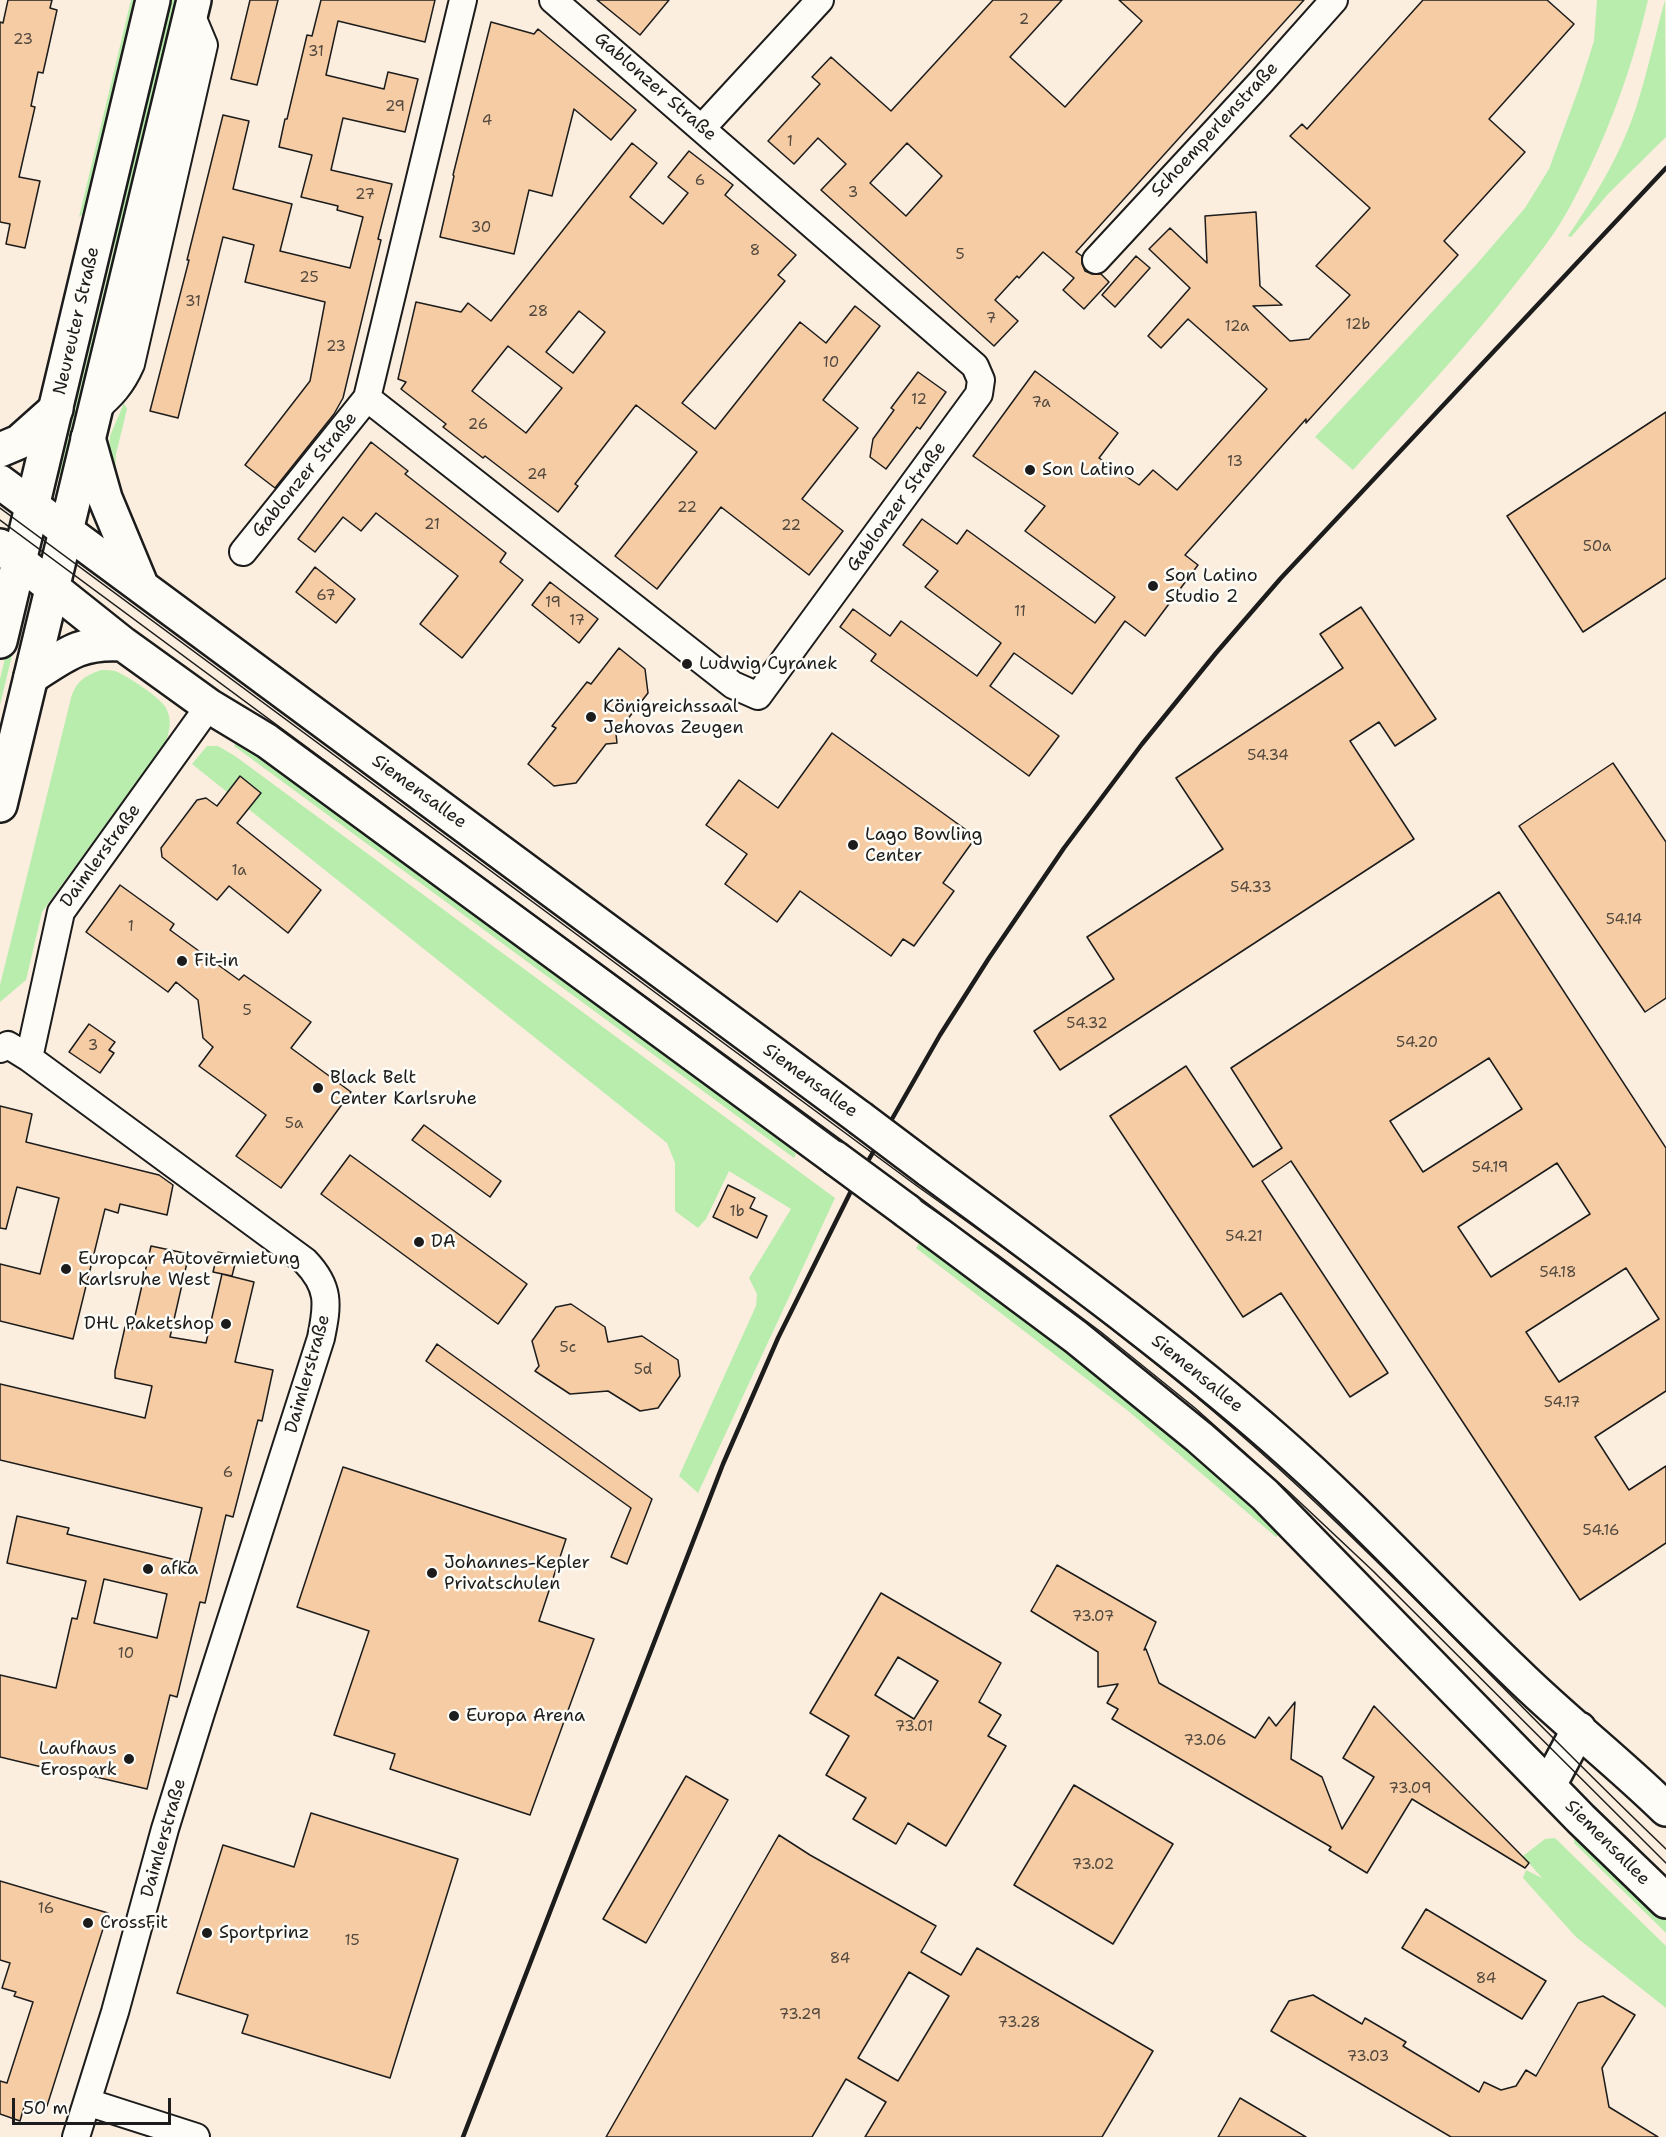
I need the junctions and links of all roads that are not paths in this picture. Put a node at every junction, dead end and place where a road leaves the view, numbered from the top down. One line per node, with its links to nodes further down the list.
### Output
1 (153, 0): 10 (main road, Neureuter Straße)
2 (463, 0): 9 (street, Gablonzer Straße)
3 (554, 0): 7 (street, Gablonzer Straße)
4 (820, 0): 7 (street)
5 (1334, 0): 8 (street, Schoemperlenstraße)
6 (192, 7): 11 (main road, Neureuter Straße)
7 (702, 128): 9 (street, Gablonzer Straße)
8 (1096, 260)
9 (367, 398): 16 (street, Gablonzer Straße)
10 (56, 409): 12 (main road); 14 (main road, Neureuter Straße)
11 (91, 424): 15 (main road, Neureuter Straße); 18 (main road)
12 (0, 450)
13 (0, 482): 14 (main road, Siemensallee)
14 (33, 506): 15 (main road, Siemensallee); 17 (main road, Neureuter Straße)
15 (66, 531): 18 (main road, Siemensallee); 19 (main road, Neureuter Straße)
16 (243, 552)
17 (10, 554): 19 (main road, Siemensallee); 20 (main road, Neureuter Straße)
18 (142, 587): 27 (main road, Siemensallee, bridge)
19 (53, 588): 21 (main road, Siemensallee); 22 (main road, Neureuter Straße)
20 (0, 641)
21 (123, 644): 22 (main road); 23 (main road, Siemensallee)
22 (31, 677): 24 (main road, Neureuter Straße)
23 (209, 706): 26 (street, Daimlerstraße); 28 (main road, Siemensallee, bridge)
24 (0, 805)
25 (0, 1049): 26 (street)
26 (29, 1058): 31 (street, Daimlerstraße)
27 (1578, 1729): 28 (main road, Siemensallee); 29 (main road, Siemensallee)
28 (1549, 1785): 30 (main road, Siemensallee)
29 (1666, 1809)
30 (1666, 1901)
31 (87, 2102): 32 (street, Daimlerstraße); 33 (street)
32 (76, 2137)
33 (196, 2137)

